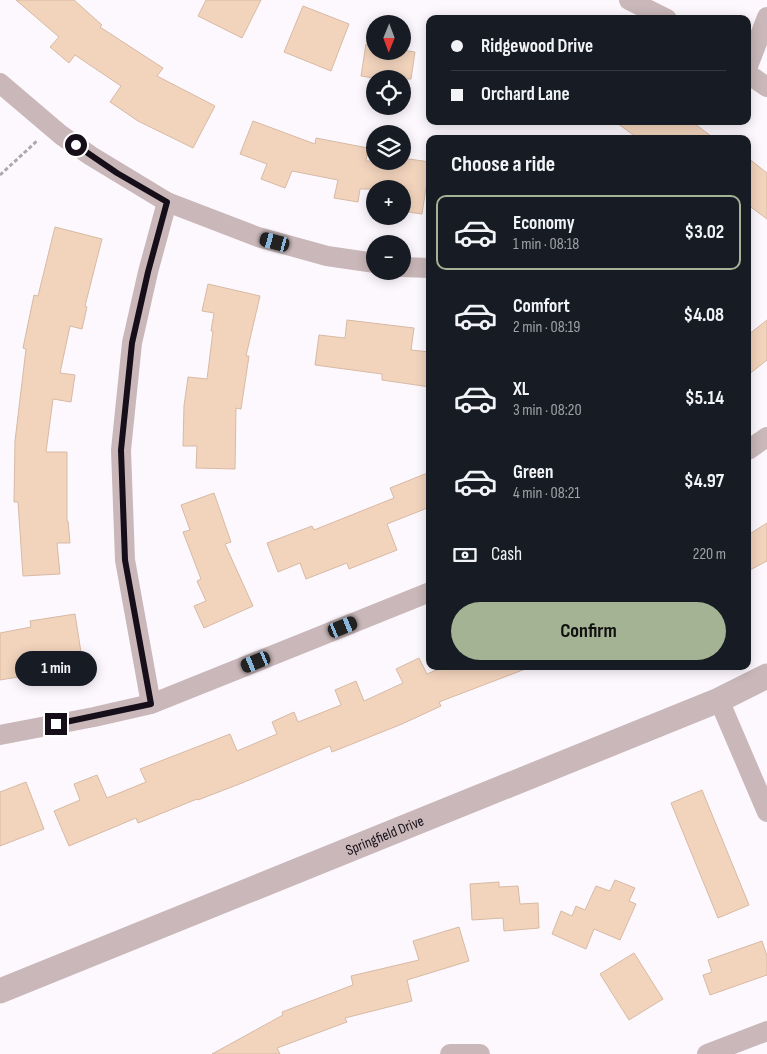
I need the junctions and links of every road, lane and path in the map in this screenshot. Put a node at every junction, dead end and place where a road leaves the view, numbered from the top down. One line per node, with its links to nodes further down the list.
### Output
1 (629, 0): 2 (street)
2 (659, 15)
3 (767, 17): 4 (street)
4 (751, 58)
5 (751, 76): 7 (street)
6 (0, 83): 8 (street)
7 (767, 88)
8 (52, 126): 9 (path); 10 (street)
9 (0, 176)
10 (167, 202): 11 (street); 19 (street)
11 (366, 262)
12 (411, 267): 13 (street)
13 (426, 268)
14 (767, 437): 15 (street)
15 (751, 448)
16 (426, 594): 19 (street)
17 (767, 676): 18 (street, Springfield Drive)
18 (719, 700): 21 (street); 22 (street, Springfield Drive)
19 (151, 704): 20 (street)
20 (0, 735)
21 (767, 812)
22 (0, 991)
23 (767, 1031): 26 (street)
24 (450, 1054): 25 (street)
25 (480, 1054)
26 (707, 1054)

